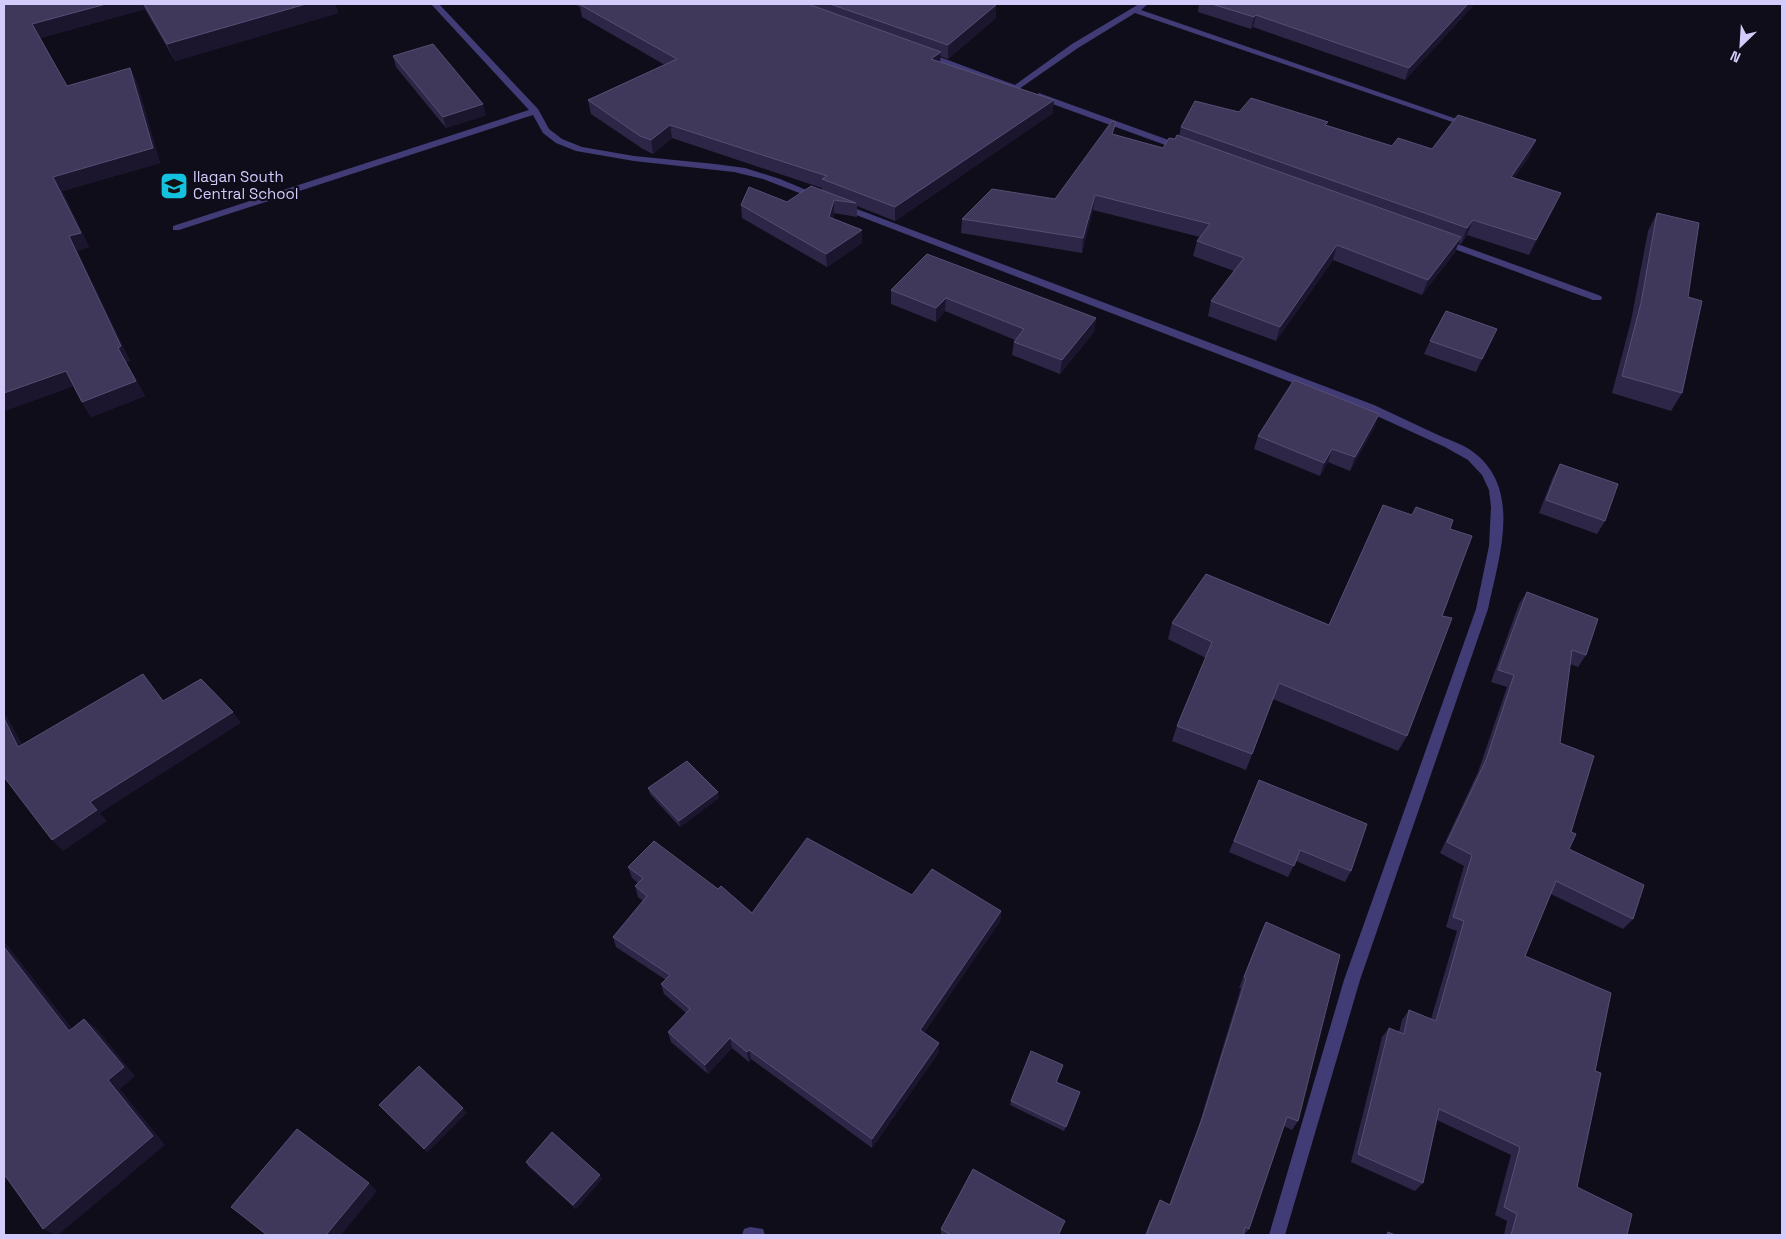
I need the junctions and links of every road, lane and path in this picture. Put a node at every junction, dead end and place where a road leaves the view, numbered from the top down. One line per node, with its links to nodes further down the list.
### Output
1 (435, 4): 6 (street)
2 (1144, 4): 3 (street)
3 (1134, 10): 5 (street); 7 (street)
4 (913, 51): 5 (street)
5 (1016, 88): 8 (street)
6 (535, 110): 9 (street); 14 (street)
7 (1478, 128)
8 (1194, 152)
9 (176, 228)
10 (1429, 237): 11 (street)
11 (1598, 298)
12 (750, 1235): 13 (street)
13 (757, 1235)
14 (1277, 1235)

